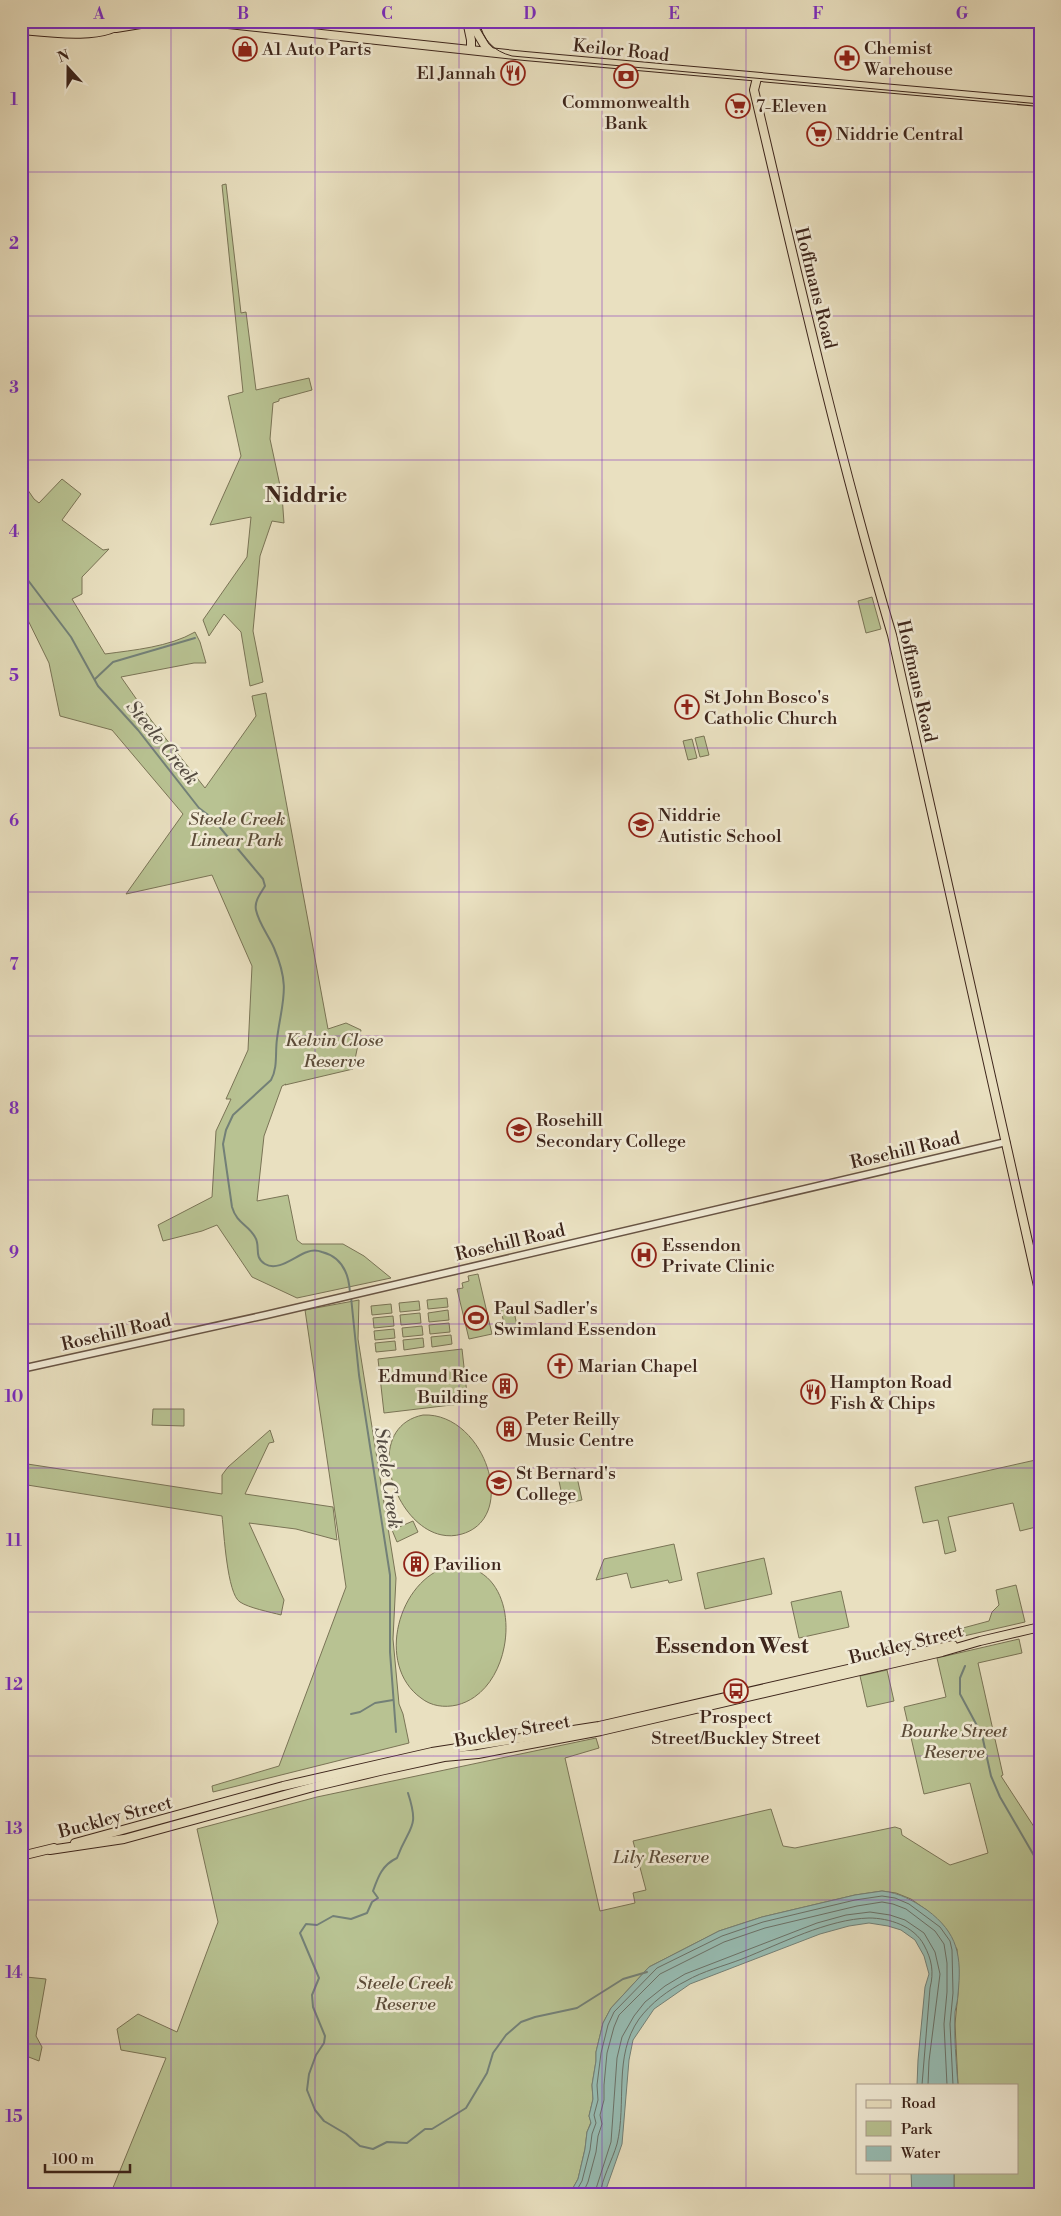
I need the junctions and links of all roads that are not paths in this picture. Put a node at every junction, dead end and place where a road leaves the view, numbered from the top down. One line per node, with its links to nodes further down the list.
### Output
1 (122, 21): 7 (main road)
2 (159, 21): 7 (main road)
3 (200, 21): 9 (main road, Keilor Road)
4 (469, 21): 9 (main road); 10 (main road)
5 (103, 24): 6 (main road); 7 (main road)
6 (21, 25)
7 (113, 25): 8 (main road)
8 (21, 30)
9 (471, 50): 10 (main road, Keilor Road)
10 (491, 52): 11 (main road, Keilor Road)
11 (757, 78): 12 (main road, Keilor Road); 13 (main road, Hoffmans Road)
12 (1040, 102)
13 (1006, 1142): 14 (main road, Hoffmans Road); 15 (street, Rosehill Road)
14 (1040, 1295)
15 (21, 1369)
16 (1040, 1627): 17 (main road, Buckley Street)
17 (21, 1856)

